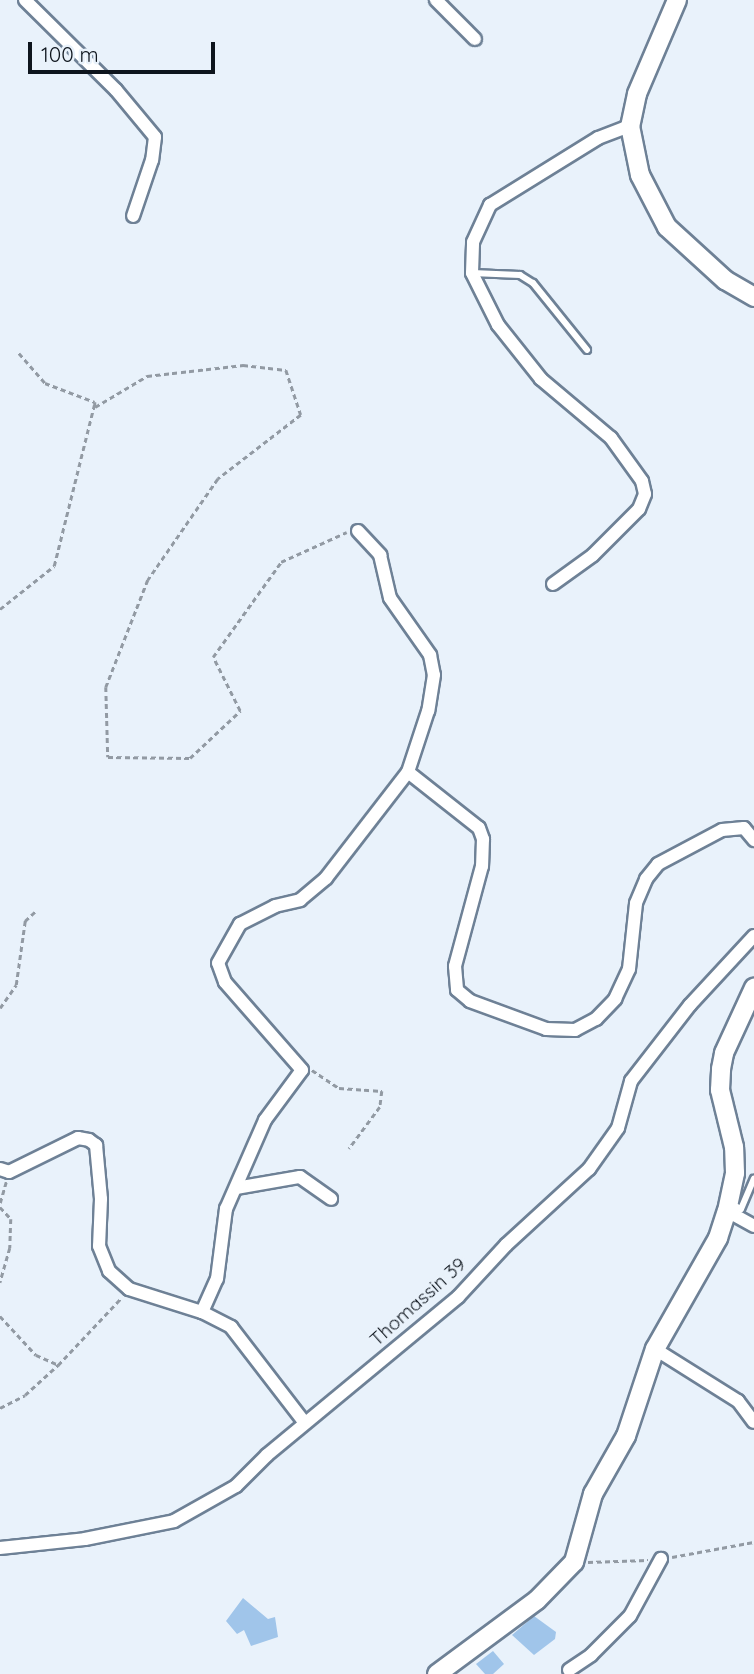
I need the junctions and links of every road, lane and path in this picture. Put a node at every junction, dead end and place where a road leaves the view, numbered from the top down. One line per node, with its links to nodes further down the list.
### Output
1 (25, 0): 6 (street)
2 (436, 0): 4 (street)
3 (677, 0): 5 (main road)
4 (475, 40)
5 (630, 126): 7 (street); 8 (main road)
6 (133, 216)
7 (472, 273): 9 (lane); 13 (street)
8 (754, 297)
9 (587, 351)
10 (19, 353): 11 (path)
11 (95, 402): 12 (path); 14 (path)
12 (358, 531): 15 (street)
13 (552, 584)
14 (0, 609)
15 (408, 772): 16 (street); 21 (street)
16 (754, 840)
17 (37, 909): 20 (path)
18 (754, 936): 38 (street, Thomassin 39)
19 (754, 988): 28 (main road)
20 (0, 1009)
21 (302, 1070): 22 (path); 25 (street)
22 (349, 1149)
23 (5, 1170): 27 (path); 31 (street)
24 (754, 1180): 28 (lane)
25 (236, 1188): 26 (street); 32 (street)
26 (331, 1199)
27 (0, 1205): 30 (path)
28 (728, 1207): 29 (street); 34 (main road)
29 (754, 1226)
30 (0, 1283)
31 (129, 1289): 32 (street); 35 (path)
32 (202, 1312): 38 (street)
33 (0, 1316): 35 (path)
34 (655, 1349): 37 (street); 42 (main road)
35 (58, 1365): 36 (path)
36 (0, 1408)
37 (754, 1422)
38 (305, 1423): 39 (street, Thomassin 39)
39 (0, 1548)
40 (661, 1559): 41 (street)
41 (569, 1670)
42 (437, 1674)

